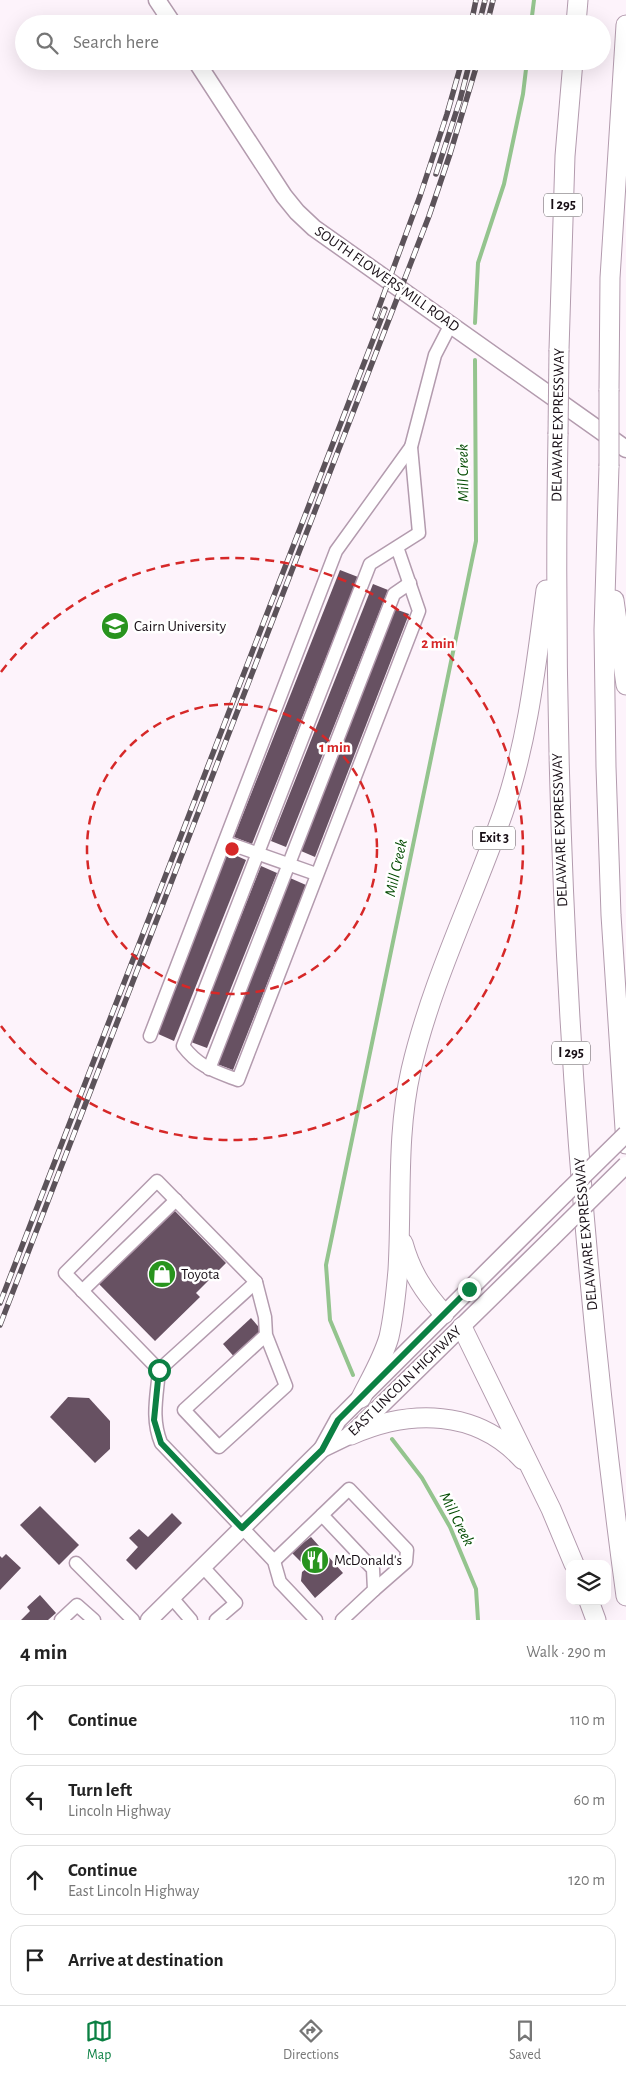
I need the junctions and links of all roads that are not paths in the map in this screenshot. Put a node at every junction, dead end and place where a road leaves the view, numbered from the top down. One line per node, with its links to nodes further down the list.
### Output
1 (157, 0): 3 (main road)
2 (578, 0): 4 (highway)
3 (166, 15)
4 (577, 15)
5 (626, 25): 13 (highway, bridge)
6 (202, 70): 8 (main road, SOUTH FLOWERS MILL ROAD)
7 (572, 70): 11 (highway, DELAWARE EXPRESSWAY / I 295, bridge)
8 (451, 324): 9 (lane); 10 (main road, SOUTH FLOWERS MILL ROAD)
9 (411, 447): 12 (lane); 16 (lane)
10 (626, 449)
11 (556, 507): 26 (highway, Exit 3); 44 (highway, DELAWARE EXPRESSWAY / I 295)
12 (397, 547): 14 (lane); 17 (lane)
13 (608, 556): 15 (highway); 23 (highway)
14 (410, 583): 18 (lane); 19 (lane)
15 (626, 685)
16 (225, 842): 17 (lane); 20 (lane)
17 (259, 855): 18 (lane); 21 (lane)
18 (288, 865): 19 (lane); 21 (lane)
19 (316, 874): 21 (lane)
20 (150, 1036)
21 (209, 1069)
22 (626, 1134): 29 (main road, EAST LINCOLN HIGHWAY, bridge)
23 (626, 1144)
24 (626, 1165): 30 (main road, EAST LINCOLN HIGHWAY, bridge)
25 (176, 1200): 27 (lane); 28 (lane); 28 (lane)
26 (400, 1230): 29 (highway); 33 (highway)
27 (256, 1282): 31 (lane); 32 (lane)
28 (82, 1291): 32 (lane)
29 (444, 1314): 30 (main road); 33 (main road, EAST LINCOLN HIGHWAY)
30 (462, 1327): 34 (main road, EAST LINCOLN HIGHWAY); 36 (highway)
31 (266, 1335): 31 (lane)
32 (159, 1370): 38 (lane)
33 (360, 1398): 35 (main road, EAST LINCOLN HIGHWAY)
34 (352, 1434): 35 (main road, EAST LINCOLN HIGHWAY); 36 (highway)
35 (322, 1450): 38 (main road)
36 (532, 1471): 39 (highway)
37 (322, 1515): 40 (lane); 43 (lane); 43 (lane)
38 (242, 1528): 40 (lane); 42 (main road)
39 (572, 1560)
40 (274, 1561): 53 (lane)
41 (76, 1563): 49 (lane)
42 (203, 1567): 45 (main road); 52 (lane)
43 (374, 1590): 54 (lane)
44 (626, 1596)
45 (172, 1598): 50 (main road); 51 (lane)
46 (590, 1605): 55 (highway)
47 (87, 1618): 48 (lane)
48 (61, 1620)
49 (132, 1620)
50 (149, 1620)
51 (191, 1620)
52 (216, 1620)
53 (316, 1620)
54 (342, 1620)
55 (596, 1620)

